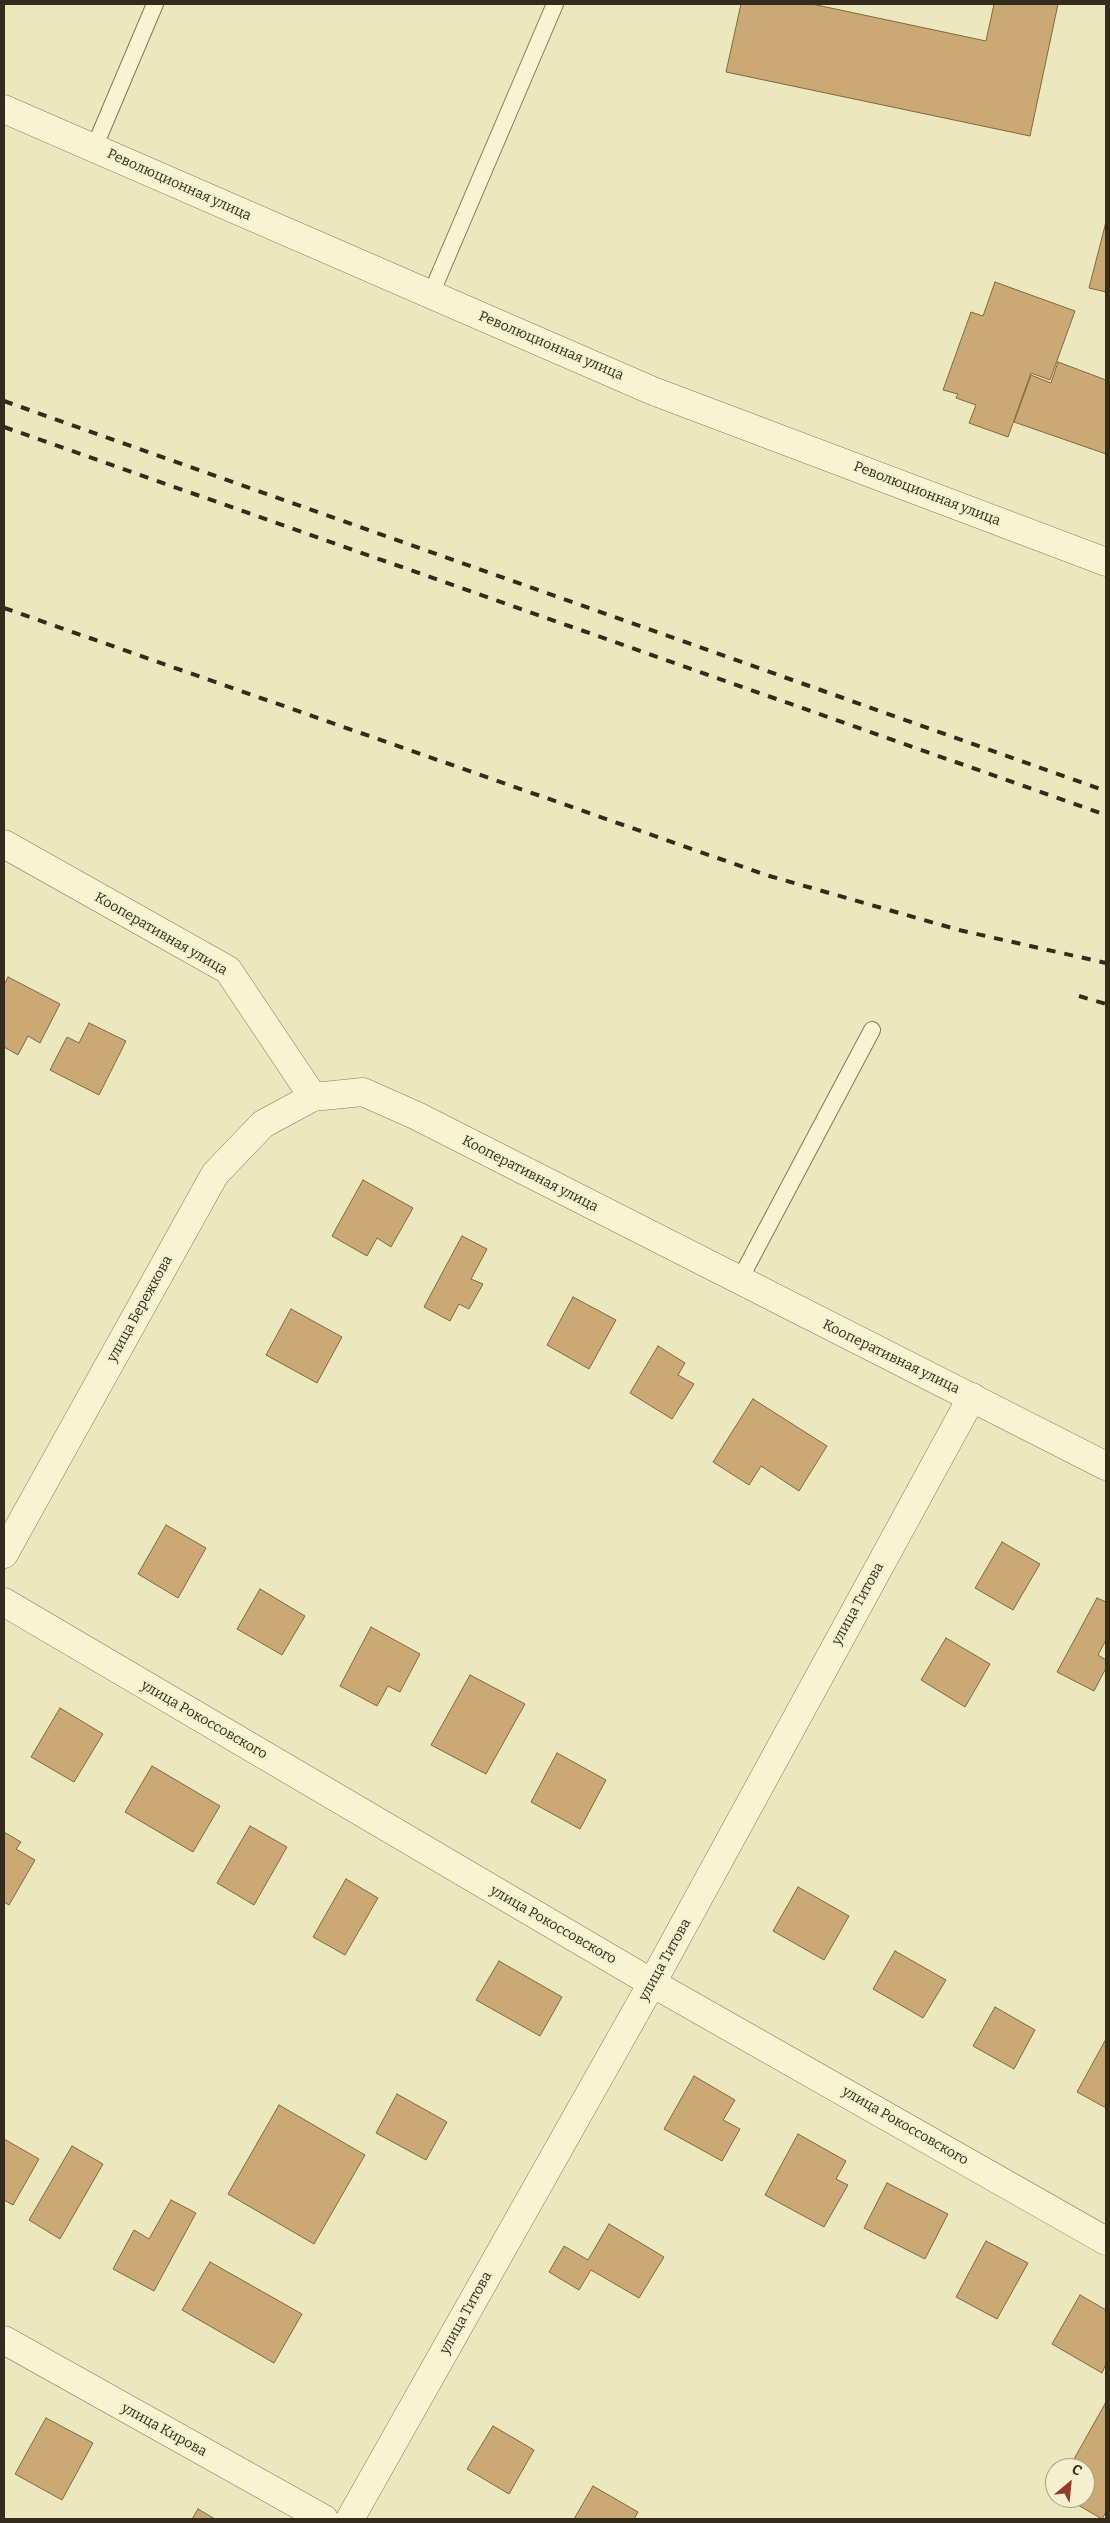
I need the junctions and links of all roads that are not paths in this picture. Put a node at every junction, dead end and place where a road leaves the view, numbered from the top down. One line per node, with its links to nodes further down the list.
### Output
1 (156, 4): 4 (lane)
2 (555, 4): 5 (lane)
3 (4, 109): 4 (street, Революционная улица)
4 (94, 148): 5 (street, Революционная улица)
5 (431, 294): 6 (street, Революционная улица)
6 (1106, 562)
7 (4, 844): 9 (street, Кооперативная улица)
8 (872, 1030): 10 (lane)
9 (313, 1097): 10 (street, Кооперативная улица); 13 (street, улица Бережкова)
10 (739, 1281): 11 (street, Кооперативная улица)
11 (972, 1397): 12 (street, Кооперативная улица); 15 (street, улица Титова)
12 (1106, 1466)
13 (4, 1554)
14 (4, 1602): 15 (street, улица Рокоссовского)
15 (652, 1983): 16 (street, улица Рокоссовского); 19 (street, улица Титова)
16 (1106, 2241)
17 (4, 2340): 18 (street, улица Кирова)
18 (324, 2519)
19 (350, 2519)

